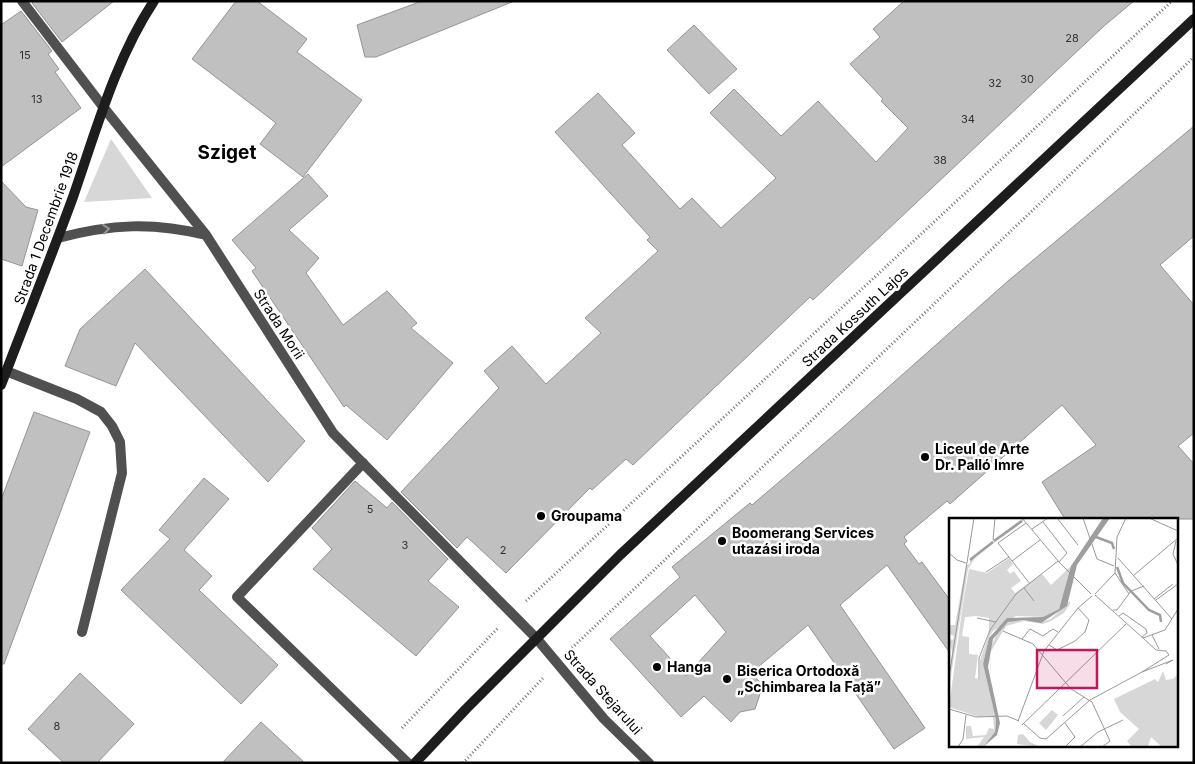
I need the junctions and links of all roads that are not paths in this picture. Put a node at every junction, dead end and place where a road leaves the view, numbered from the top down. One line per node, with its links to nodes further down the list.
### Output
1 (22, 1): 4 (street, Strada Morii)
2 (154, 1): 4 (main road, Strada 1 Decembrie 1918)
3 (1194, 19): 11 (main road, Strada Kossuth Lajos)
4 (104, 108): 5 (street, Strada Morii); 6 (main road, Strada 1 Decembrie 1918)
5 (206, 235): 6 (street, one-way to 5); 9 (street, Strada Morii)
6 (58, 238): 7 (main road, Strada 1 Decembrie 1918)
7 (6, 371): 8 (main road, Strada 1 Decembrie 1918); 10 (street)
8 (1, 384)
9 (363, 464): 11 (street, Strada Morii); 12 (street)
10 (82, 632)
11 (538, 639): 13 (main road, Strada Kossuth Lajos); 14 (street, Strada Stejarului)
12 (408, 763)
13 (415, 763)
14 (649, 763)

